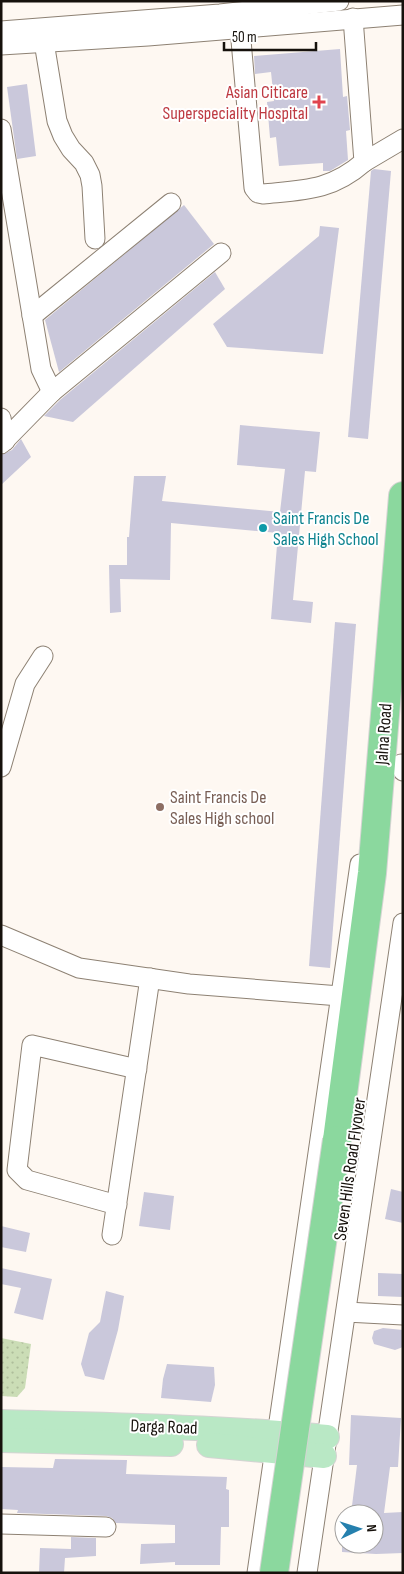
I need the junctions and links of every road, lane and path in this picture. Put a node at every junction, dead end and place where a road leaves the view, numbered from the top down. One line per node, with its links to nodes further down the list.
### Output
1 (340, 1): 5 (street)
2 (403, 15): 3 (street)
3 (354, 18): 4 (street); 10 (street)
4 (240, 28): 6 (street); 10 (street)
5 (1, 31)
6 (44, 42): 7 (street); 12 (street)
7 (1, 45)
8 (1, 128): 14 (street)
9 (403, 139): 10 (street)
10 (364, 162)
11 (171, 202): 14 (street)
12 (95, 239)
13 (221, 253): 15 (street)
14 (32, 316): 15 (street)
15 (52, 392): 17 (street)
16 (1, 418): 17 (street)
17 (2, 442)
18 (403, 496): 23 (highway, Jalna Road)
19 (43, 656): 21 (street)
20 (403, 731): 22 (highway, Jalna Road)
21 (1, 767)
22 (402, 767): 23 (highway, Seven Hills Road Flyover)
23 (388, 799): 27 (street); 40 (highway, Seven Hills Road Flyover, bridge); 41 (highway, Seven Hills Road Flyover)
24 (403, 923): 31 (street)
25 (1, 936): 26 (street)
26 (150, 978): 27 (street); 28 (street)
27 (340, 996): 35 (street)
28 (137, 1069): 29 (street); 29 (street)
29 (117, 1205): 30 (street)
30 (112, 1235)
31 (346, 1312): 32 (street); 36 (street)
32 (403, 1315)
33 (1, 1422): 35 (main road, Darga Road)
34 (1, 1440): 35 (main road, Darga Road)
35 (276, 1442): 36 (main road, Darga Road); 39 (street)
36 (326, 1447): 42 (street)
37 (1, 1524): 38 (street)
38 (106, 1527)
39 (257, 1573)
40 (274, 1573)
41 (288, 1573)
42 (307, 1573)

